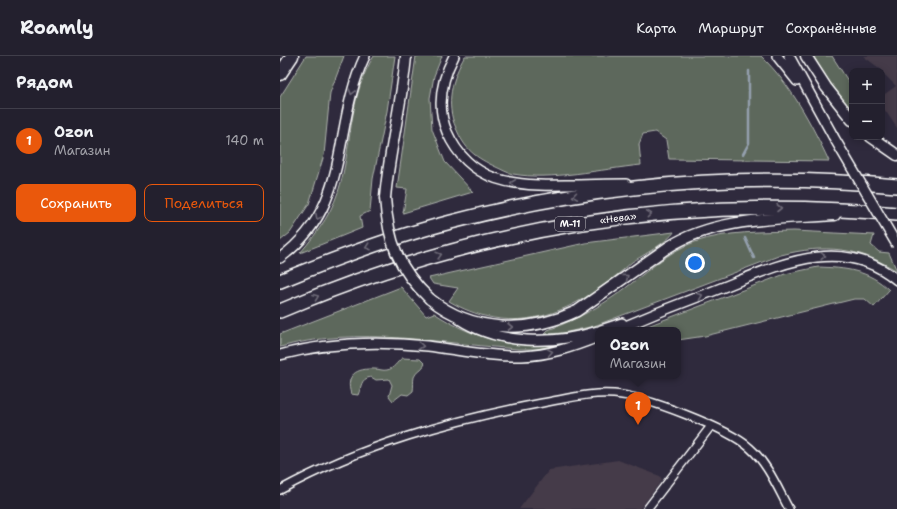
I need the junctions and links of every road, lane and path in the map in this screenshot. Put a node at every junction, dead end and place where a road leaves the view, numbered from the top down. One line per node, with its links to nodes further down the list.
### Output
1 (292, 56): 9 (highway)
2 (365, 56): 20 (street, one-way to 20)
3 (406, 56): 25 (main road, bridge)
4 (454, 56): 15 (street, one-way to 4)
5 (777, 56): 11 (street)
6 (786, 56): 10 (street)
7 (789, 56): 10 (street)
8 (806, 56): 12 (main road)
9 (280, 74)
10 (799, 76): 11 (street)
11 (819, 111): 19 (street, bridge)
12 (849, 116)
13 (876, 140): 14 (main road)
14 (897, 154)
15 (683, 183): 16 (highway); 21 (highway, one-way to 21)
16 (897, 186)
17 (872, 212): 18 (highway, «Нева» / М-11); 24 (highway, «Нева» / М-11, one-way to 17); 25 (main road, one-way to 17)
18 (897, 214)
19 (897, 246)
20 (280, 258)
21 (280, 280)
22 (897, 280): 23 (street, one-way to 22)
23 (664, 310): 26 (street); 27 (street)
24 (280, 311)
25 (446, 311): 28 (street)
26 (609, 327)
27 (623, 327)
28 (595, 331)
29 (595, 338): 30 (street, one-way to 29)
30 (280, 355)
31 (711, 426): 32 (street); 33 (street); 34 (street)
32 (280, 490)
33 (647, 509)
34 (789, 509)

